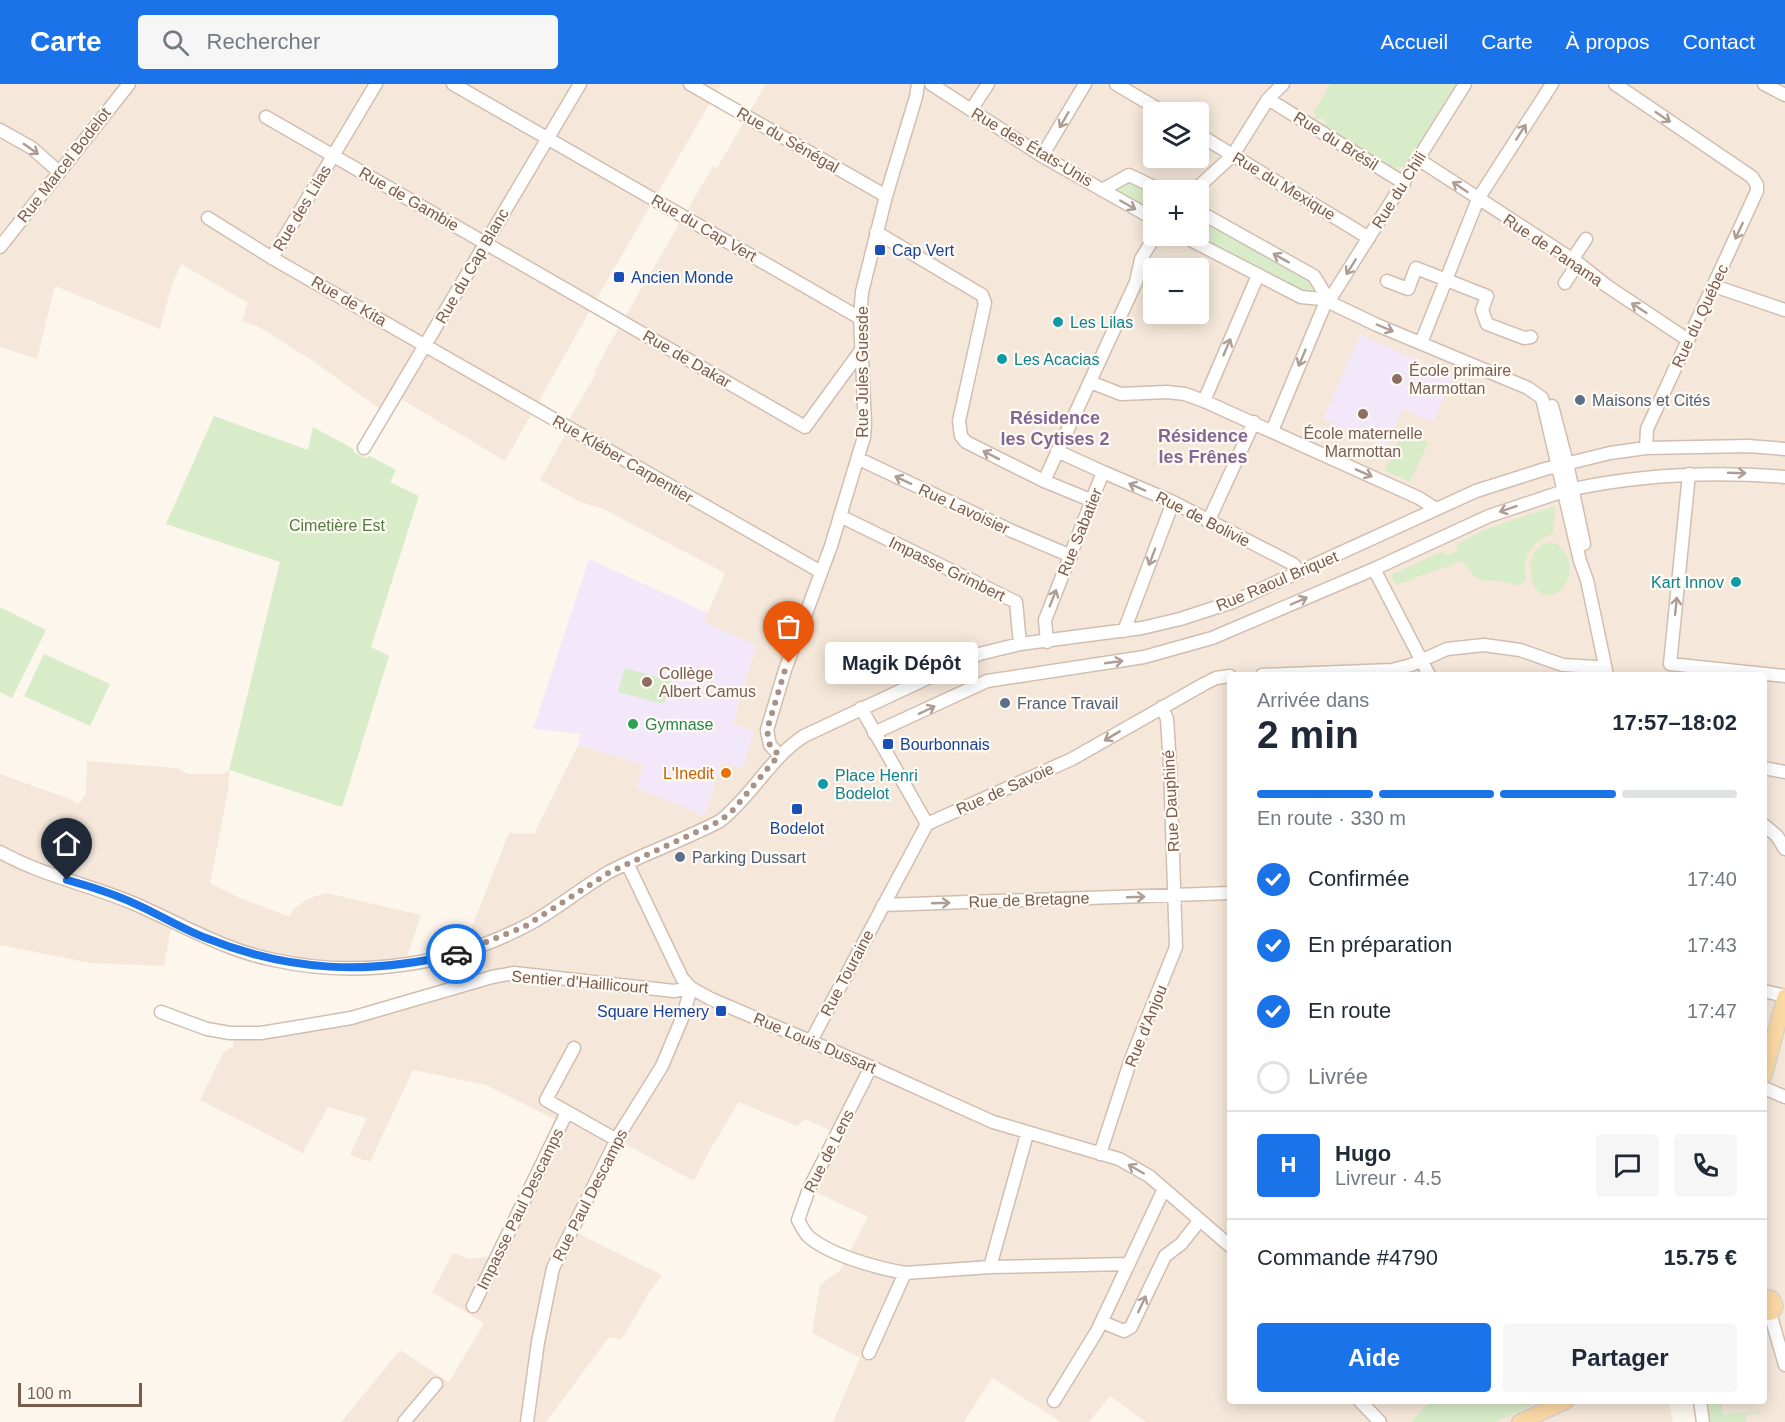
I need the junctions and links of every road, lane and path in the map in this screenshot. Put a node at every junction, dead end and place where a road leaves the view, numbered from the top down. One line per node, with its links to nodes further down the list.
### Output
1 (129, 84): 28 (street, Rue Marcel Bodelot)
2 (376, 84): 24 (street, Rue des Lilas)
3 (453, 84): 22 (street, Rue du Cap Vert)
4 (580, 84): 22 (street, Rue du Cap Blanc)
5 (690, 84): 33 (street, Rue du Sénégal)
6 (918, 84): 33 (street, Rue Jules Guesde)
7 (931, 84): 19 (street, Rue des États-Unis)
8 (988, 84): 19 (street)
9 (1116, 84): 18 (street)
10 (1282, 84): 17 (street)
11 (1466, 84): 27 (street, Rue du Chili)
12 (1552, 84): 34 (street, one-way to 12)
13 (1615, 84): 50 (street, Rue du Québec, one-way to 50)
14 (1764, 84): 16 (street)
15 (1083, 85): 26 (street, one-way to 26)
16 (1785, 95)
17 (1268, 99): 25 (street); 31 (street, Rue du Brésil)
18 (1146, 102)
19 (971, 110): 26 (street, Rue des États-Unis)
20 (266, 117): 24 (street, Rue de Gambie)
21 (0, 130): 28 (street, one-way to 28)
22 (548, 138): 41 (street, Rue du Cap Blanc); 54 (street, Rue du Cap Vert)
23 (1209, 141): 25 (street, Rue du Mexique)
24 (333, 155): 41 (street, Rue de Gambie); 45 (street, Rue des Lilas)
25 (1233, 155): 29 (street); 39 (street, Rue du Mexique)
26 (1042, 156): 32 (street, Rue des États-Unis)
27 (1418, 159): 31 (street, Rue du Chili); 34 (street, Rue de Panama, one-way to 27)
28 (59, 172): 44 (street, Rue Marcel Bodelot)
29 (1206, 180)
30 (1143, 182): 32 (street, Rue des États-Unis)
31 (1404, 183): 39 (street, Rue du Chili)
32 (1102, 190): 35 (street, Rue des États-Unis, one-way to 35)
33 (886, 196): 38 (street, Rue Jules Guesde)
34 (1478, 199): 46 (street, Rue de Panama); 48 (street)
35 (1143, 213)
36 (1209, 216): 52 (street, one-way to 36)
37 (208, 218): 45 (street, Rue des Lilas)
38 (876, 232): 54 (street, Rue Jules Guesde); 73 (street, one-way to 38)
39 (1369, 238): 52 (street, Rue du Chili, one-way to 52)
40 (1586, 239): 46 (street)
41 (486, 243): 58 (street, Rue du Cap Blanc); 59 (street, Rue de Dakar)
42 (1149, 246): 60 (street)
43 (1202, 246): 47 (street)
44 (0, 247)
45 (272, 258): 58 (street, Rue de Kita)
46 (1575, 261): 51 (street); 56 (street, Rue de Panama, one-way to 46)
47 (1258, 275): 52 (street); 61 (street, one-way to 47)
48 (1446, 280): 49 (street); 55 (street); 57 (street)
49 (1387, 281)
50 (1716, 281): 53 (street); 56 (street, Rue du Québec)
51 (1565, 283)
52 (1327, 299): 57 (street, one-way to 57); 63 (street, Rue du Chili, one-way to 63)
53 (1785, 310)
54 (860, 318): 59 (street, Rue Jules Guesde)
55 (1531, 337)
56 (1688, 340): 65 (street, Rue du Québec)
57 (1421, 343): 69 (street)
58 (426, 345): 64 (street, Rue du Cap Blanc); 81 (street, Rue Kléber Carpentier)
59 (862, 348): 68 (street, Rue Jules Guesde)
60 (1090, 382): 61 (street); 67 (street)
61 (1204, 401): 62 (street)
62 (1254, 422): 63 (street); 79 (street)
63 (1272, 431): 77 (street, one-way to 77)
64 (364, 448)
65 (1646, 448): 66 (street, Rue Raoul Briquet); 69 (street, Rue Raoul Briquet)
66 (1785, 448)
67 (1057, 451): 70 (street, Rue Sabatier); 73 (street)
68 (859, 459): 78 (street, Rue Jules Guesde); 80 (street, Rue Lavoisier, one-way to 68)
69 (1563, 464): 74 (street); 77 (street, Rue Raoul Briquet)
70 (1103, 472): 75 (street, Rue Sabatier); 76 (street, Rue de Bolivie, one-way to 70)
71 (1689, 474): 72 (street, one-way to 72); 74 (street); 91 (street, one-way to 71)
72 (1785, 477)
73 (1044, 481): 75 (street)
74 (1569, 490): 83 (street, one-way to 83); 88 (street)
75 (1093, 501): 80 (street, Rue Sabatier)
76 (1173, 502): 79 (street, Rue de Bolivie); 84 (street, one-way to 84)
77 (1436, 509): 82 (street, Rue Raoul Briquet)
78 (840, 516): 81 (street, Rue Jules Guesde); 86 (street, Impasse Grimbert)
79 (1208, 522): 82 (street, Rue de Bolivie)
80 (1071, 556): 85 (street, Rue Sabatier, one-way to 80)
81 (821, 572): 98 (street, Rue Jules Guesde)
82 (1300, 572): 84 (street, Rue Raoul Briquet)
83 (1376, 573): 87 (street); 97 (street, one-way to 83)
84 (1124, 631): 85 (street, Rue Raoul Briquet)
85 (1047, 642): 86 (street, Rue Raoul Briquet)
86 (1020, 644): 96 (street, Rue Raoul Briquet)
87 (1421, 660): 88 (street); 89 (street); 90 (street)
88 (1606, 670)
89 (1327, 672)
90 (1427, 672)
91 (1747, 672)
92 (1767, 674): 94 (street, one-way to 92)
93 (1227, 676): 95 (street, Rue de Savoie)
94 (1785, 676)
95 (1162, 707): 101 (street, Rue de Savoie, one-way to 101); 107 (street, Rue Dauphiné)
96 (861, 708): 97 (street); 98 (street, Rue Raoul Briquet)
97 (874, 734): 101 (street)
98 (779, 755): 105 (street)
99 (1767, 769): 100 (street)
100 (1785, 772)
101 (927, 824): 108 (street)
102 (1767, 827): 103 (street)
103 (1785, 849)
104 (0, 852): 105 (street)
105 (627, 863): 109 (street)
106 (1227, 893): 107 (street, Rue de Bretagne)
107 (1175, 895): 108 (street, Rue de Bretagne, one-way to 107); 122 (street, Rue d'Anjou)
108 (883, 905): 113 (street, Rue Touraine)
109 (697, 992): 112 (street, Sentier d'Haillicourt); 113 (street, Rue Louis Dussart); 121 (street, Rue Paul Descamps)
110 (1767, 992): 111 (street)
111 (1785, 996): 115 (main road)
112 (161, 1012)
113 (811, 1041): 116 (street, Rue Louis Dussart)
114 (574, 1048): 119 (street, Impasse Paul Descamps)
115 (1767, 1063)
116 (872, 1067): 120 (street, Rue Louis Dussart); 128 (street, Rue de Lens)
117 (1767, 1089): 118 (street)
118 (1785, 1096)
119 (567, 1112): 121 (street, Impasse Paul Descamps); 129 (street, Impasse Paul Descamps)
120 (1027, 1134): 122 (street, Rue Louis Dussart); 127 (street)
121 (617, 1140): 140 (street, Rue Paul Descamps)
122 (1100, 1154): 123 (street, Rue Louis Dussart, one-way to 122)
123 (1164, 1189): 124 (street, Rue Louis Dussart); 126 (street)
124 (1200, 1220): 125 (street, Rue Louis Dussart); 131 (street, one-way to 124)
125 (1227, 1243)
126 (1128, 1264): 127 (street); 131 (street)
127 (990, 1267): 128 (street)
128 (905, 1273): 132 (street)
129 (473, 1306)
130 (1768, 1306): 133 (street)
131 (1102, 1322): 135 (street)
132 (869, 1353)
133 (1785, 1365)
134 (436, 1384): 139 (street)
135 (1054, 1401)
136 (1363, 1404): 141 (street)
137 (1559, 1404): 142 (main road)
138 (1700, 1404): 143 (street)
139 (404, 1422)
140 (527, 1422)
141 (1380, 1422)
142 (1520, 1422)
143 (1703, 1422)

